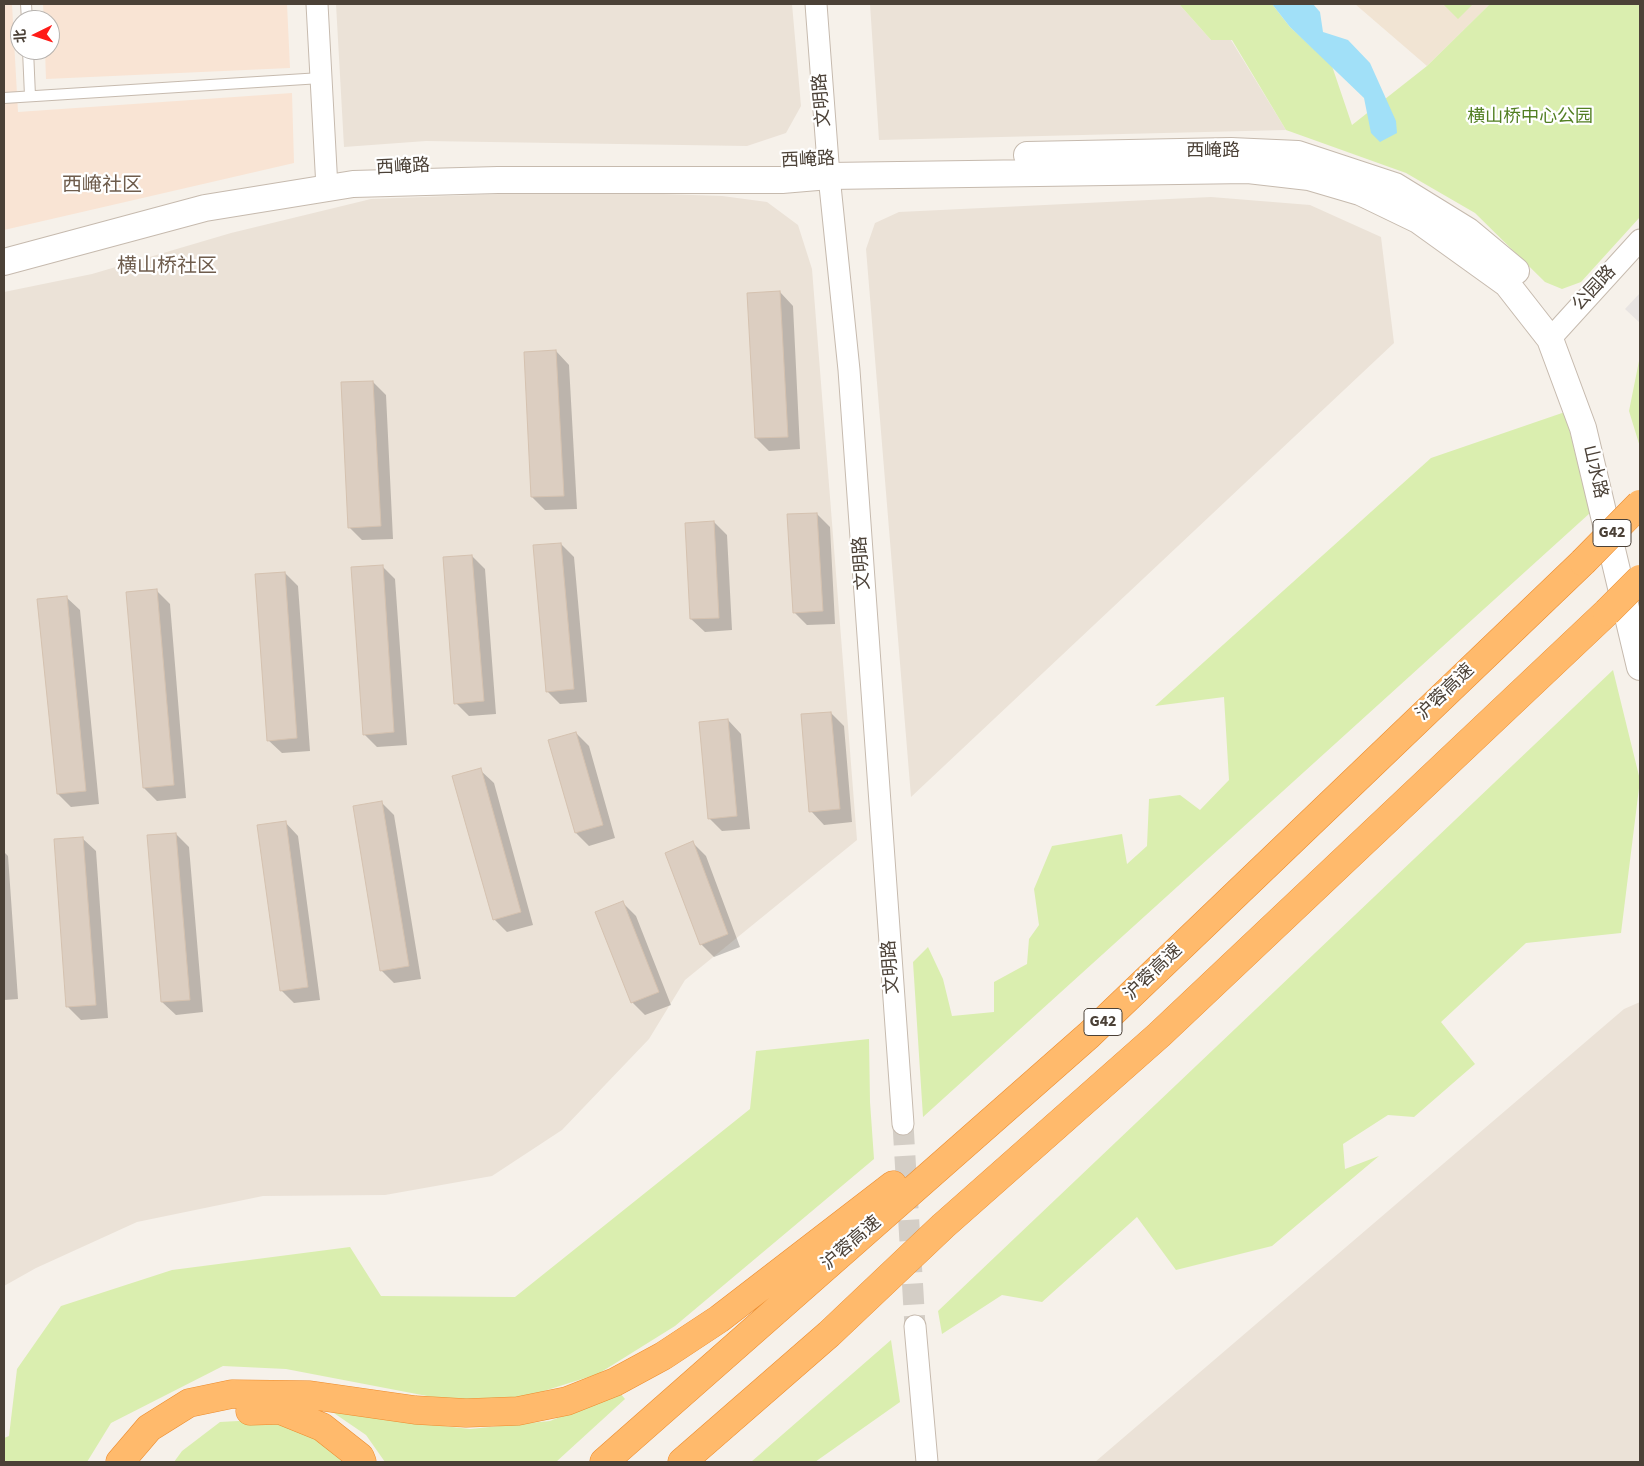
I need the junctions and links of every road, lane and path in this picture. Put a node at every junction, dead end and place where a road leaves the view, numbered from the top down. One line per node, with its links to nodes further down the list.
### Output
1 (317, 4): 4 (street)
2 (816, 4): 7 (street, 文明路)
3 (28, 60): 5 (lane)
4 (321, 78): 5 (lane); 8 (street)
5 (30, 96): 6 (lane)
6 (4, 98)
7 (828, 168): 8 (street, 西崦路); 12 (street, 西崦路); 18 (street, 文明路)
8 (327, 182): 10 (street, 西崦路); 11 (street, 西崦路)
9 (1640, 240): 12 (street, 公园路)
10 (4, 245)
11 (4, 262)
12 (1556, 332): 15 (street, 山水路); 16 (street, 山水路)
13 (1640, 504): 17 (highway, 沪蓉高速 / G42, bridge)
14 (1640, 579): 20 (highway, G42, bridge)
15 (1640, 590)
16 (1640, 667)
17 (1089, 1035): 21 (highway); 24 (highway, 沪蓉高速 / G42)
18 (903, 1124)
19 (915, 1326): 27 (street)
20 (722, 1429): 25 (highway, G42); 26 (highway)
21 (120, 1462)
22 (142, 1462): 23 (highway)
23 (362, 1462)
24 (604, 1462)
25 (682, 1462)
26 (692, 1462)
27 (926, 1462)

